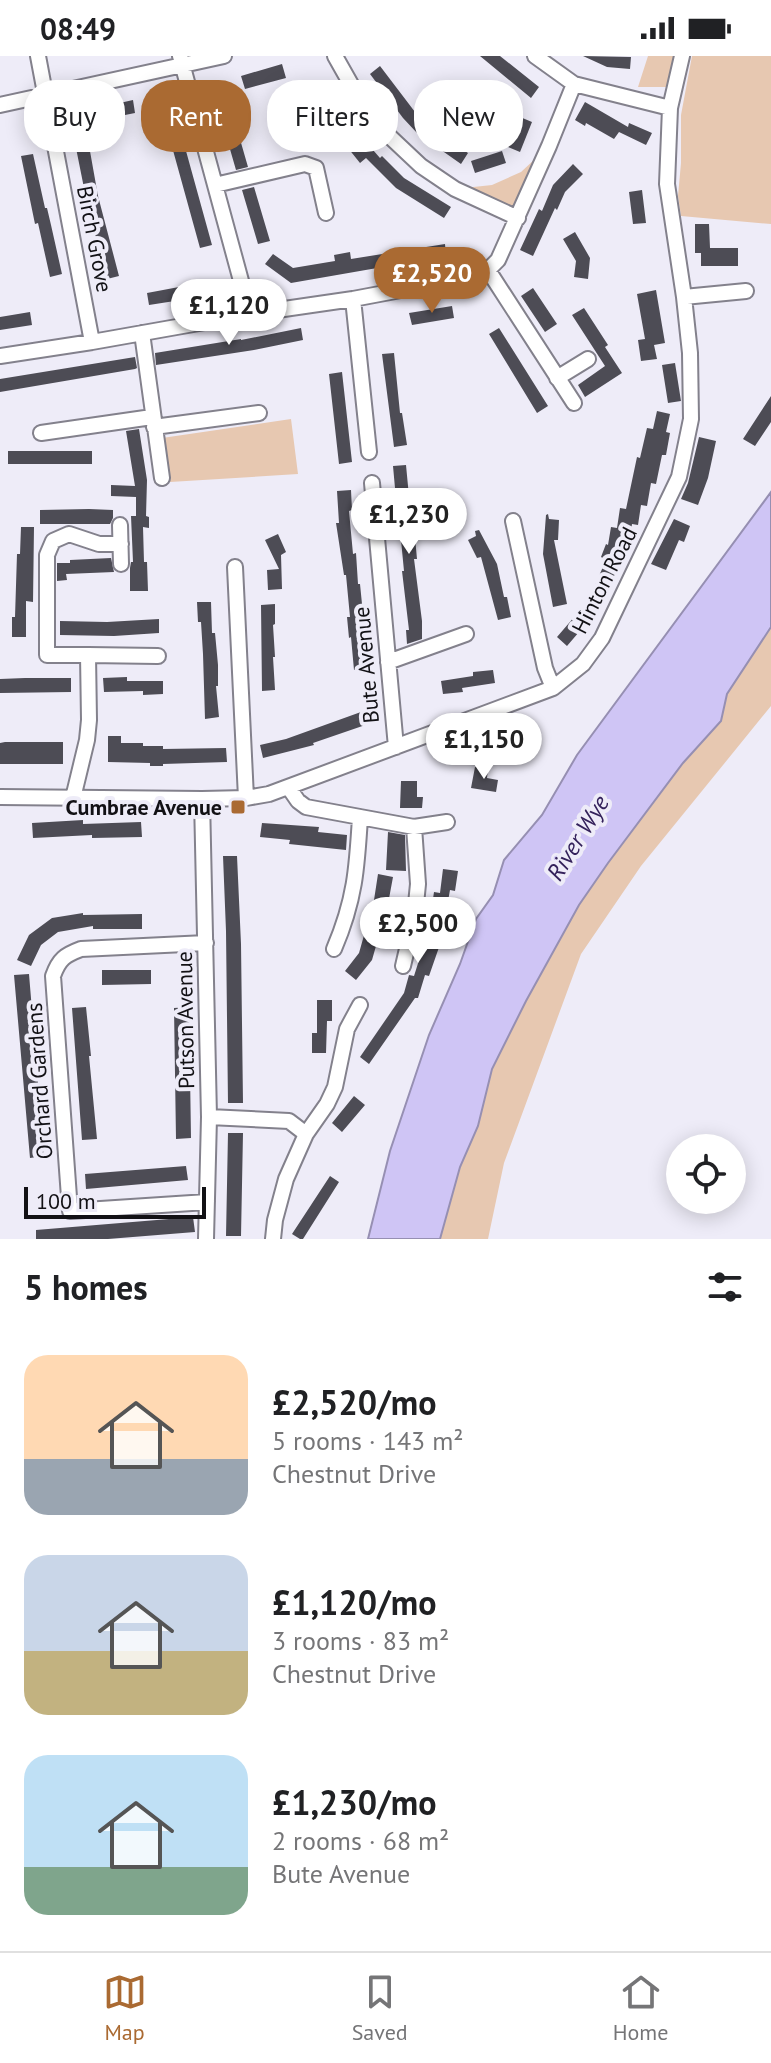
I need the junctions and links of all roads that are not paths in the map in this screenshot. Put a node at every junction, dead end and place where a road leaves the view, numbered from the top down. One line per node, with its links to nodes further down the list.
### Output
1 (38, 56): 7 (street, Birch Grove)
2 (224, 56): 6 (street)
3 (335, 56): 16 (street)
4 (535, 56): 9 (street)
5 (682, 56): 12 (street, Hinton Road)
6 (181, 61): 8 (street); 14 (street)
7 (42, 80)
8 (107, 80)
9 (574, 84): 12 (street); 16 (street)
10 (24, 100): 11 (street)
11 (0, 105)
12 (670, 108): 19 (street, Hinton Road)
13 (56, 152): 23 (street, Birch Grove)
14 (215, 185): 15 (street); 21 (street)
15 (326, 213)
16 (518, 218): 17 (street)
17 (488, 270): 20 (street); 26 (street)
18 (746, 291): 19 (street)
19 (684, 297): 43 (street, Hinton Road)
20 (353, 299): 21 (street); 31 (street)
21 (250, 314): 22 (street)
22 (142, 333): 23 (street); 29 (street)
23 (92, 342): 24 (street)
24 (0, 356)
25 (588, 359): 26 (street)
26 (557, 378): 27 (street)
27 (574, 403)
28 (259, 413): 29 (street)
29 (153, 422): 30 (street); 32 (street)
30 (41, 433)
31 (369, 452)
32 (162, 478)
33 (372, 483): 42 (street, Bute Avenue)
34 (513, 521): 43 (street)
35 (120, 525): 36 (street)
36 (121, 544): 37 (street); 40 (street)
37 (121, 564)
38 (235, 567): 48 (street)
39 (466, 634): 42 (street)
40 (88, 655): 41 (street); 47 (street)
41 (158, 656)
42 (388, 662): 44 (street, Bute Avenue)
43 (553, 688): 44 (street, Hinton Road)
44 (396, 747): 45 (street, Hinton Road)
45 (289, 788): 48 (street, Hinton Road); 50 (street)
46 (0, 797): 47 (street, Hinton Road)
47 (73, 798): 49 (street, Hinton Road)
48 (246, 798): 49 (street, Hinton Road)
49 (202, 799): 53 (street, Putson Avenue)
50 (360, 817): 52 (street); 54 (street)
51 (447, 822): 52 (street)
52 (414, 827): 55 (street)
53 (206, 943): 57 (street, Putson Avenue); 59 (street, Orchard Gardens)
54 (334, 949)
55 (403, 966)
56 (360, 1005): 58 (street)
57 (209, 1117): 58 (street); 59 (street, Putson Avenue)
58 (306, 1134): 61 (street)
59 (207, 1202): 60 (street, Putson Avenue)
60 (206, 1239)
61 (273, 1239)

